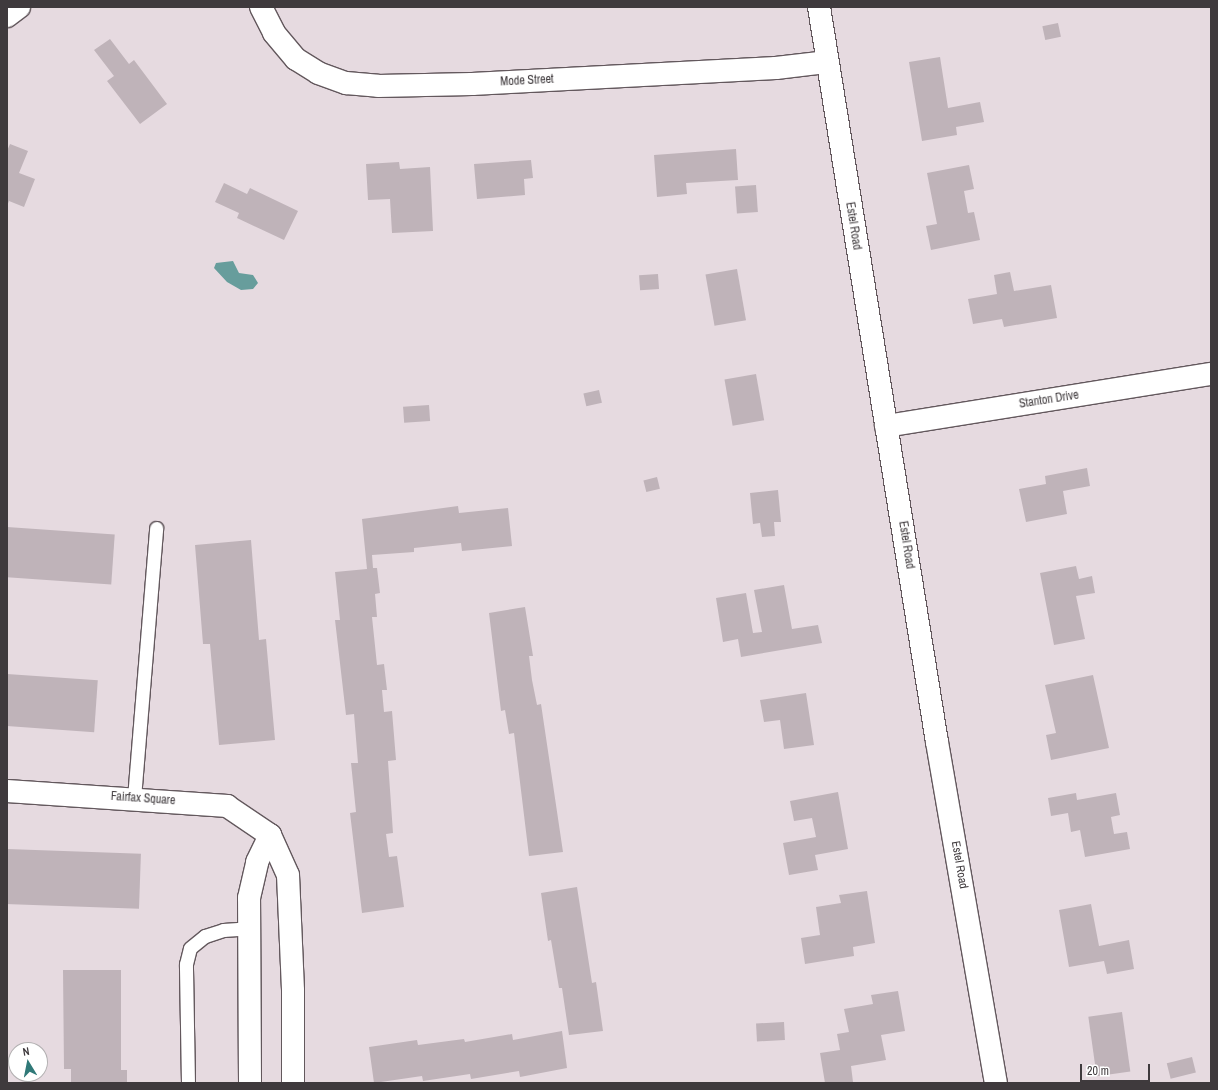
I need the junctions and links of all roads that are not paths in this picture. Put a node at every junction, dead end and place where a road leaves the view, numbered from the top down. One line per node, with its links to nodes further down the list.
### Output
1 (19, 7): 4 (street)
2 (260, 7): 5 (street, Mode Street)
3 (819, 7): 5 (street, Estel Road)
4 (7, 16)
5 (826, 62): 7 (street, Estel Road)
6 (1211, 374): 7 (street, Stanton Drive)
7 (886, 426): 16 (street, Estel Road)
8 (156, 528): 10 (lane)
9 (7, 791): 10 (street, Fairfax Square)
10 (134, 798): 11 (street, Fairfax Square)
11 (270, 835): 12 (street); 15 (street)
12 (249, 928): 13 (lane); 14 (street)
13 (188, 1083)
14 (250, 1083)
15 (293, 1083)
16 (996, 1083)

